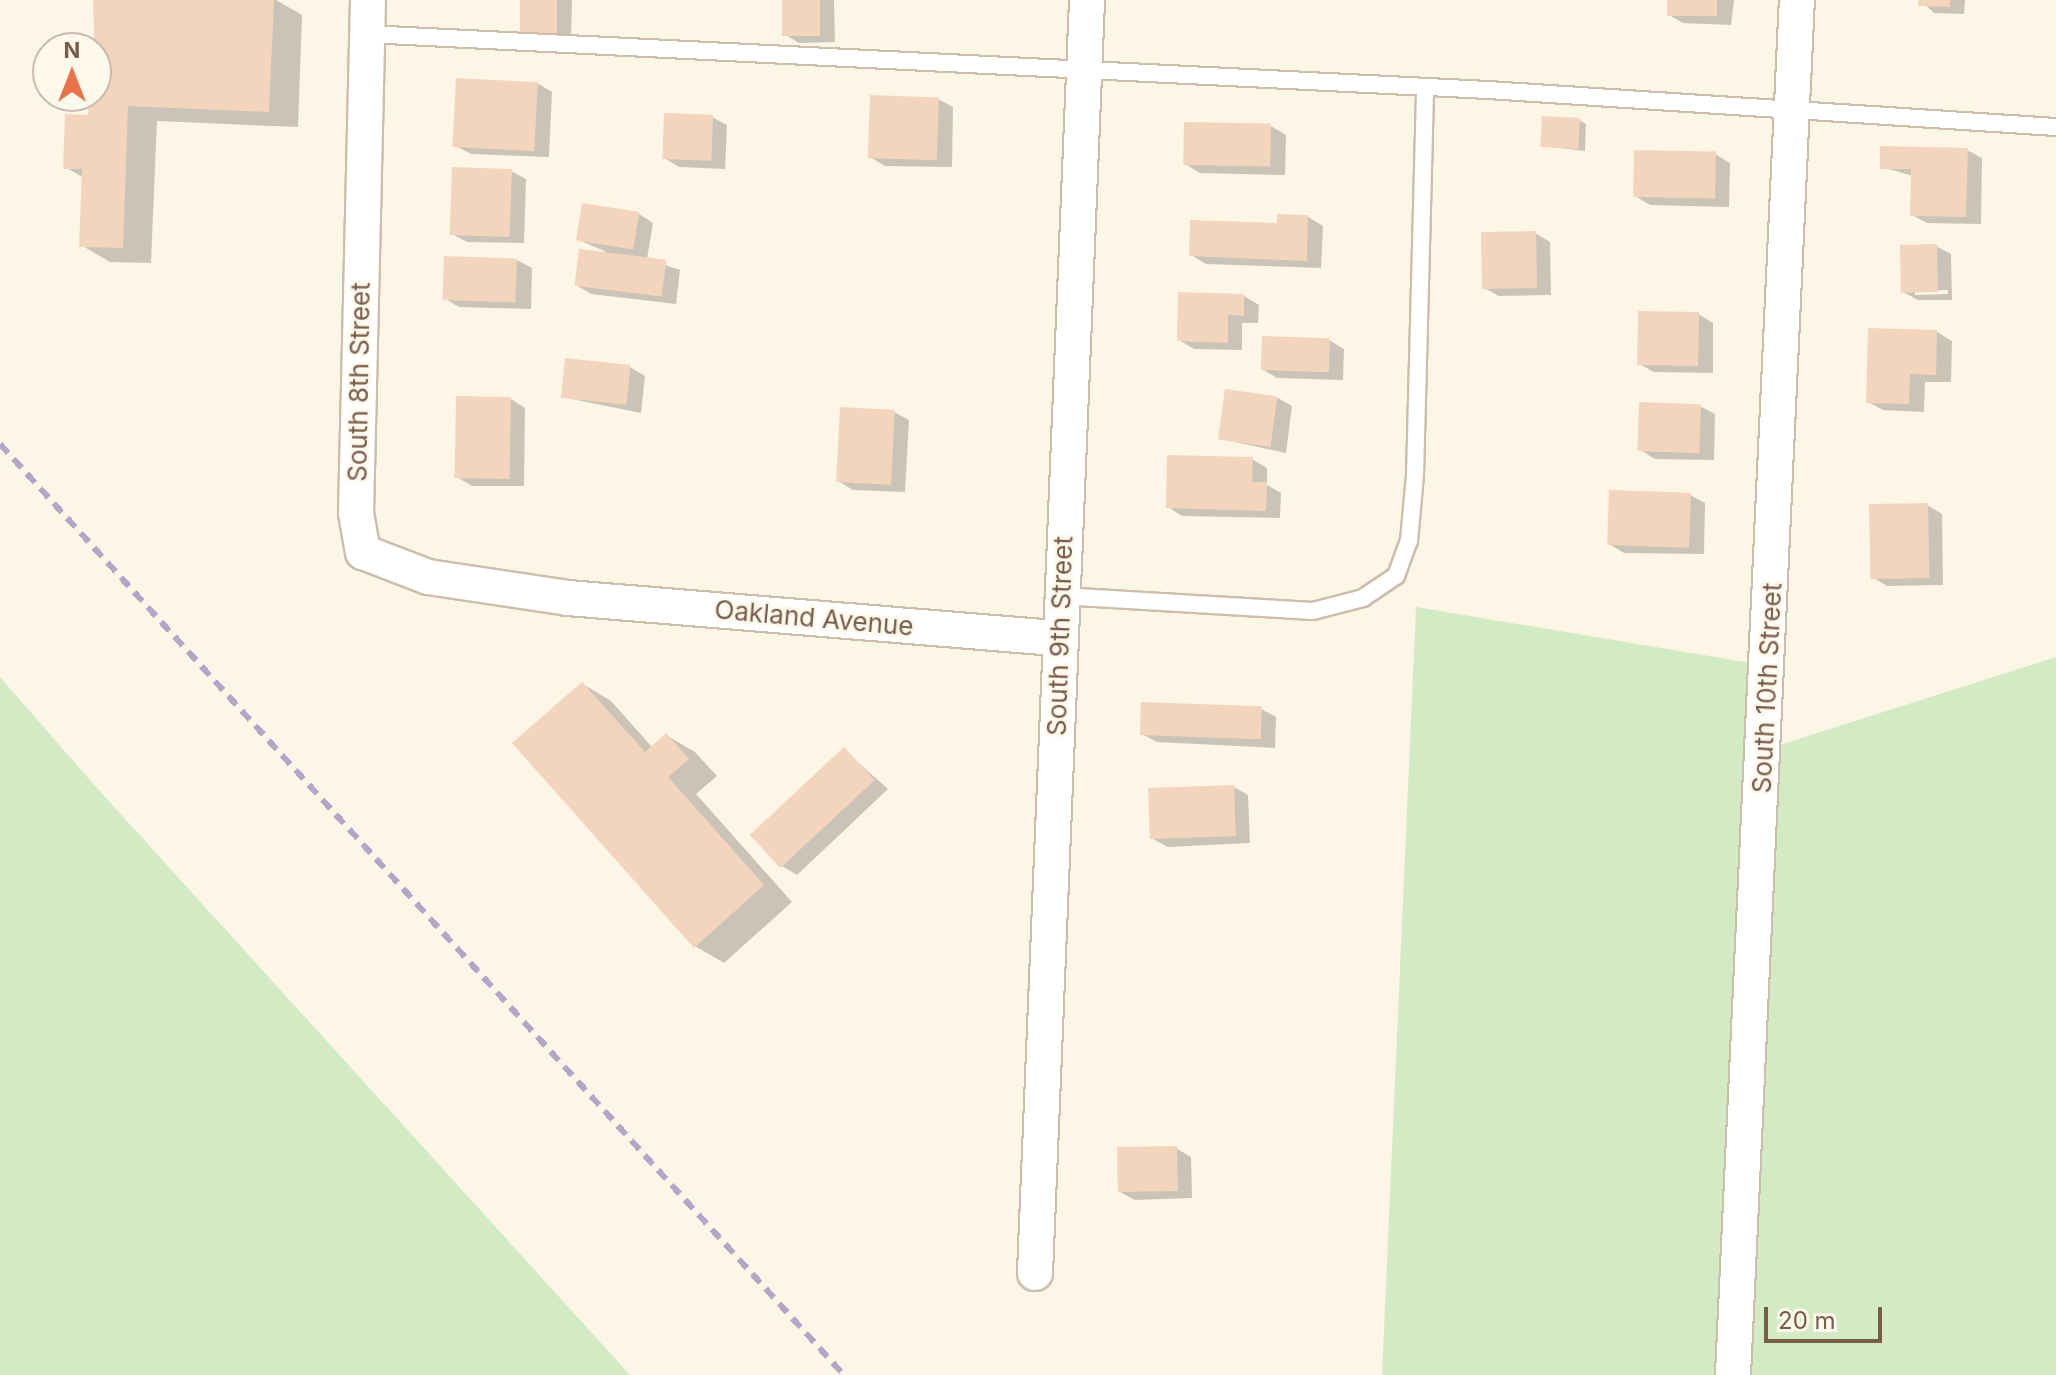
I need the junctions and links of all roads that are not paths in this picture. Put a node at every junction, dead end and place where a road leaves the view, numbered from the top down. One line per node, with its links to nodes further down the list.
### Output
1 (368, 0): 4 (street, South 8th Street)
2 (1087, 0): 5 (street, South 9th Street)
3 (1797, 0): 7 (street, South 10th Street)
4 (367, 34): 5 (lane); 10 (street, South 8th Street)
5 (1084, 71): 6 (lane); 9 (street, South 9th Street)
6 (1425, 87): 7 (lane); 9 (lane)
7 (1792, 111): 8 (lane); 13 (street, South 10th Street)
8 (2056, 127)
9 (1061, 596): 11 (street, South 9th Street)
10 (568, 598): 11 (street, Oakland Avenue)
11 (1059, 638): 12 (street, South 9th Street)
12 (1035, 1273)
13 (1733, 1375)

